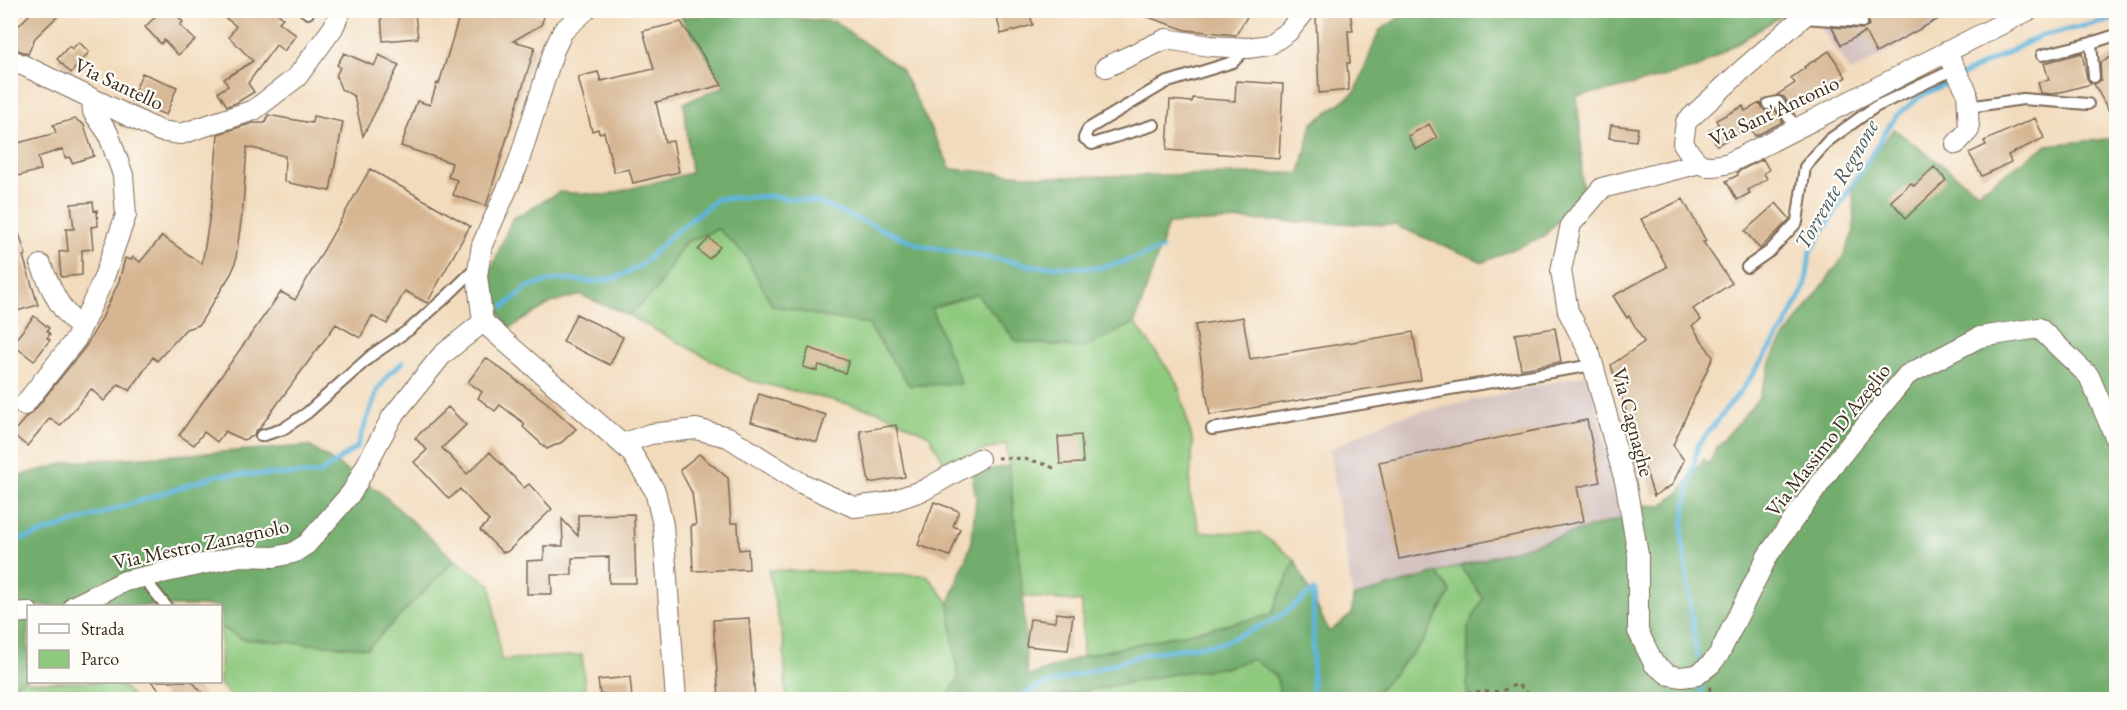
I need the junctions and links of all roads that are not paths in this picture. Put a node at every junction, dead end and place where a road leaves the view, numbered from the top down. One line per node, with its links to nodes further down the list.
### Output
1 (341, 10): 16 (street, Via Santello)
2 (586, 10): 25 (street)
3 (1306, 10): 10 (street)
4 (1837, 10): 6 (lane)
5 (2029, 10): 13 (street, Via Sant'Antonio)
6 (1811, 16): 7 (lane); 23 (street, Via Sant'Antonio)
7 (1862, 22)
8 (2116, 35): 9 (lane)
9 (2091, 43): 11 (lane); 15 (lane)
10 (1248, 48): 14 (street); 20 (lane)
11 (2042, 55)
12 (10, 59): 16 (street, Via Santello)
13 (1950, 60): 17 (street); 21 (street, Via Sant'Antonio); 26 (lane)
14 (1106, 67)
15 (2094, 77)
16 (92, 99): 28 (street)
17 (1968, 99): 19 (lane); 22 (street)
18 (1768, 104): 21 (lane)
19 (2088, 104)
20 (1154, 125)
21 (1797, 129): 23 (street, Via Sant'Antonio)
22 (1956, 144)
23 (1696, 164): 29 (street, Via Cagnaghe)
24 (41, 265): 28 (street)
25 (479, 265): 27 (street); 32 (lane)
26 (1747, 267)
27 (483, 322): 34 (street); 36 (street, Via Mestro Zanagnolo)
28 (81, 328): 30 (street)
29 (1593, 365): 31 (lane); 41 (street, Via Cagnaghe)
30 (24, 405)
31 (1212, 429)
32 (261, 436)
33 (2116, 439): 41 (street, Via Massimo D'Azeglio)
34 (622, 444): 35 (street); 42 (street)
35 (979, 459)
36 (143, 577): 37 (street, Via Mestro Zanagnolo); 38 (lane)
37 (76, 605)
38 (165, 605)
39 (27, 612): 40 (street)
40 (10, 613)
41 (1736, 620)
42 (676, 699)

